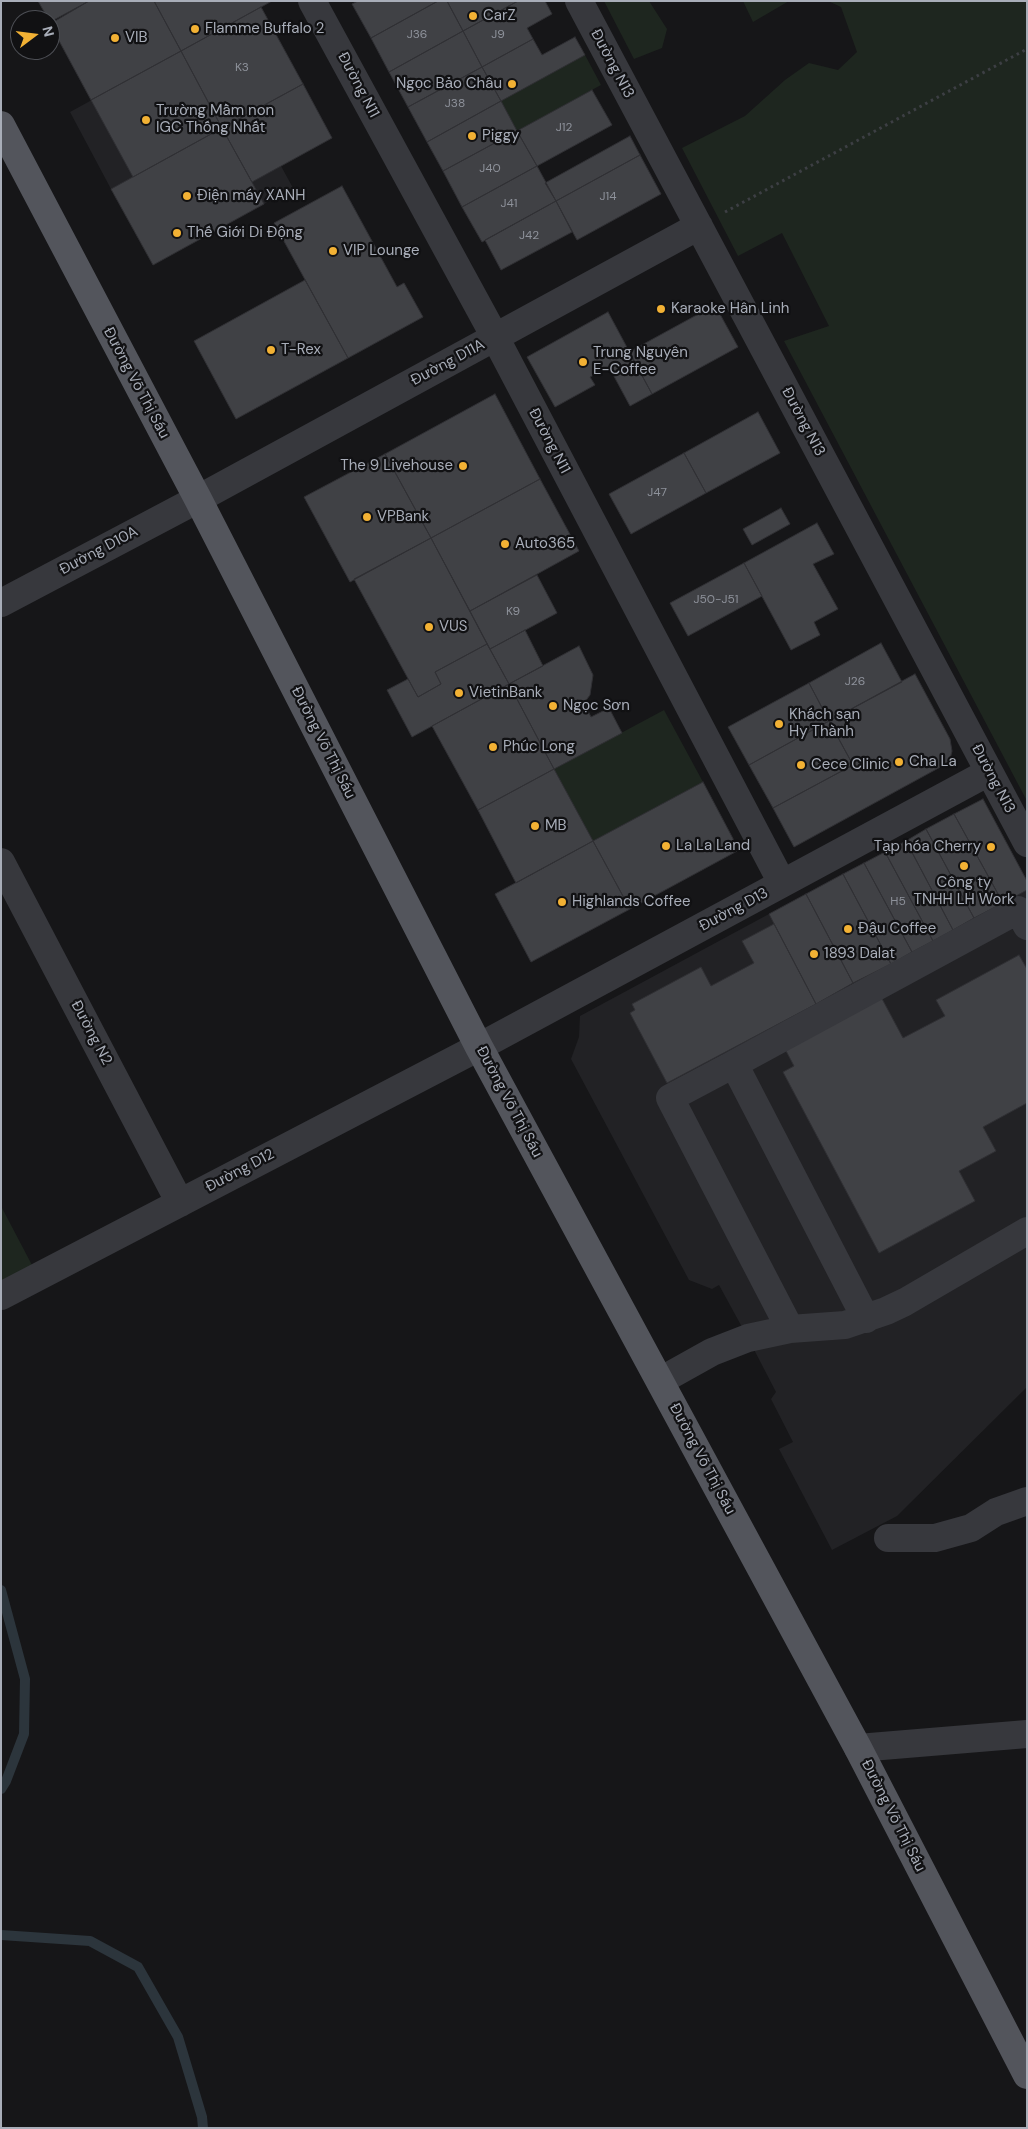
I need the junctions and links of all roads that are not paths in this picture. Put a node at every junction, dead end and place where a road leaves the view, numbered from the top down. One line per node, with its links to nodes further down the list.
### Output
1 (312, 1): 5 (street, Đường N11)
2 (579, 1): 4 (street, Đường N13)
3 (1, 125): 6 (main road, Đường Võ Thị Sáu)
4 (698, 226): 5 (street, Đường D11A); 8 (street, Đường N13)
5 (495, 337): 6 (street, Đường D11A); 11 (street, Đường N11)
6 (198, 499): 7 (street, Đường D10A); 13 (main road, Đường Võ Thị Sáu)
7 (1, 603)
8 (989, 772): 9 (street, Đường N13); 11 (street, Đường D13)
9 (1027, 842)
10 (1, 862): 15 (street, Đường N2)
11 (782, 883): 13 (street, Đường D13)
12 (1027, 926): 14 (street)
13 (479, 1047): 15 (street, Đường D12); 20 (main road, Đường Võ Thị Sáu)
14 (734, 1064): 18 (street); 19 (street)
15 (180, 1203): 17 (street, Đường D12)
16 (1027, 1231): 18 (street)
17 (1, 1296)
18 (866, 1319): 19 (street)
19 (790, 1329): 20 (street)
20 (660, 1381): 24 (main road, Đường Võ Thị Sáu)
21 (1027, 1500): 22 (street)
22 (888, 1538)
23 (1027, 1734): 24 (street)
24 (858, 1748): 25 (main road, Đường Võ Thị Sáu)
25 (1027, 2075)

